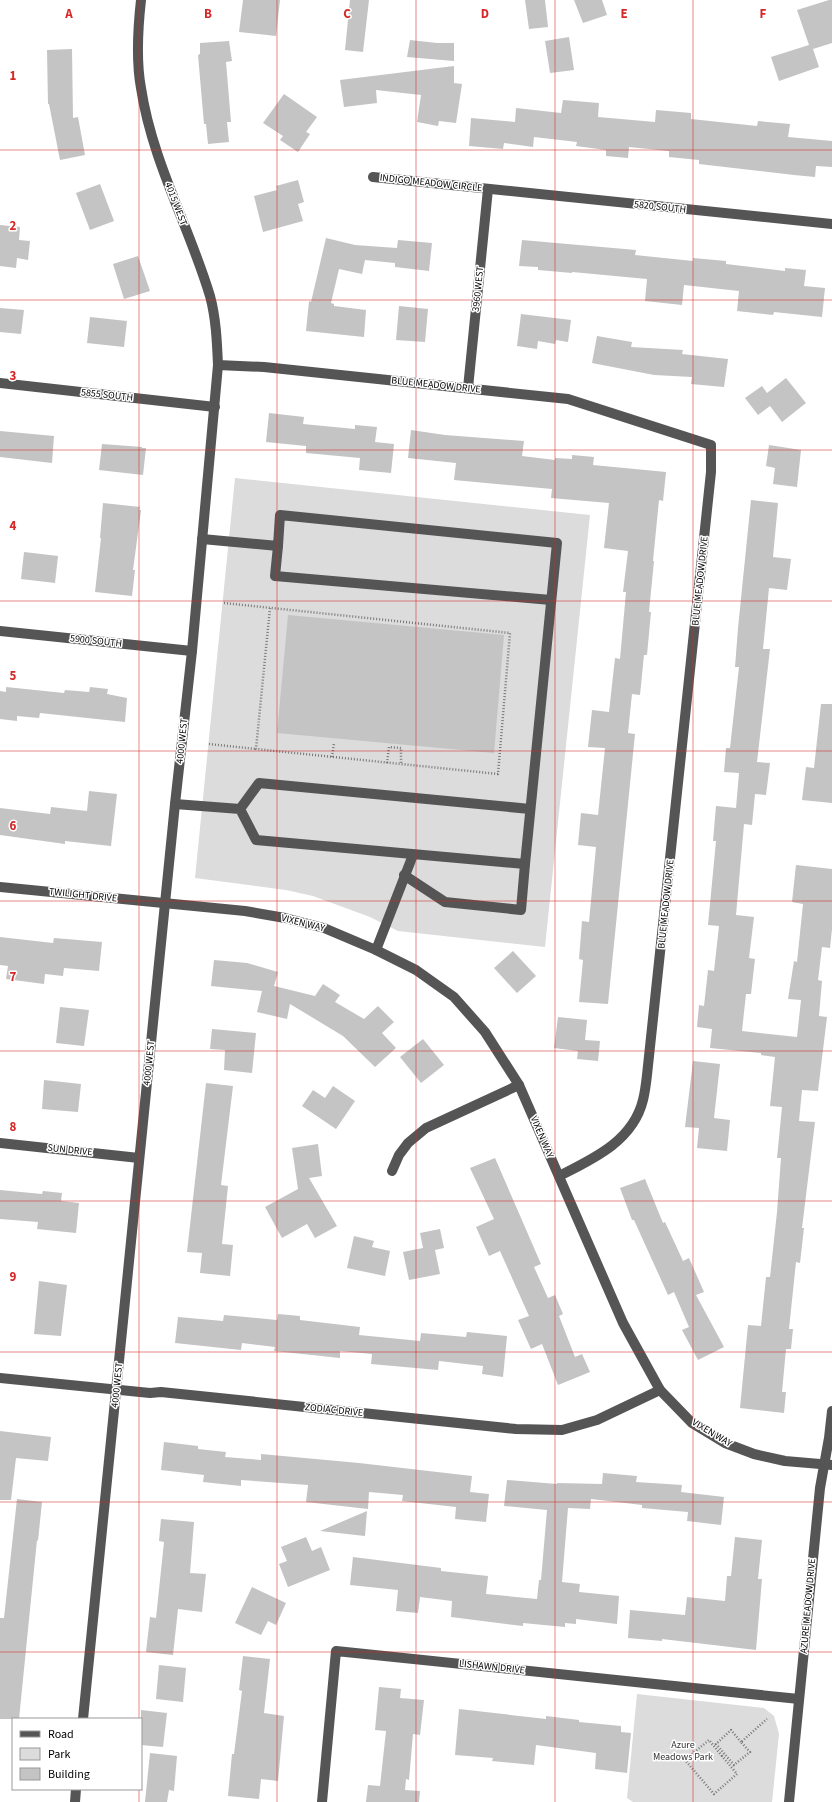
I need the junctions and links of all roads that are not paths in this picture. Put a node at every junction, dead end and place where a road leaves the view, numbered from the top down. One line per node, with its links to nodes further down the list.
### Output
1 (141, 0): 5 (street, 4015 WEST)
2 (373, 177): 3 (street, INDIGO MEADOW CIRCLE)
3 (488, 189): 4 (street, 5820 SOUTH); 7 (street, 3960 WEST)
4 (832, 224)
5 (218, 365): 7 (street, BLUE MEADOW DRIVE); 8 (street, 4015 WEST)
6 (0, 383): 8 (street, 5855 SOUTH)
7 (468, 388): 27 (street, BLUE MEADOW DRIVE)
8 (215, 407): 9 (street, 4000 WEST)
9 (202, 539): 10 (street); 13 (street, 4000 WEST)
10 (278, 546): 11 (street); 11 (street)
11 (551, 600): 16 (street)
12 (0, 631): 13 (street, 5900 SOUTH)
13 (192, 651): 14 (street, 4000 WEST)
14 (175, 804): 15 (street); 21 (street, 4000 WEST)
15 (240, 809): 16 (street); 17 (street)
16 (530, 809): 18 (street)
17 (413, 855): 18 (street); 19 (street)
18 (525, 864): 19 (street)
19 (404, 875): 22 (street)
20 (0, 887): 21 (street, TWILIGHT DRIVE)
21 (166, 904): 22 (street, VIXEN WAY); 25 (street, 4000 WEST)
22 (376, 950): 23 (street, VIXEN WAY)
23 (519, 1085): 26 (street); 27 (street, VIXEN WAY)
24 (0, 1142): 25 (street, SUN DRIVE)
25 (139, 1158): 29 (street, 4000 WEST)
26 (392, 1171)
27 (559, 1176): 30 (street, VIXEN WAY)
28 (0, 1378): 29 (street, ZODIAC DRIVE)
29 (117, 1390): 30 (street, ZODIAC DRIVE); 34 (street, 4000 WEST)
30 (660, 1390): 32 (street, VIXEN WAY)
31 (832, 1411): 32 (street, AZURE MEADOW DRIVE)
32 (828, 1465): 33 (street, AZURE MEADOW DRIVE)
33 (799, 1699): 37 (street, LISHAWN DRIVE); 38 (street, AZURE MEADOW DRIVE)
34 (83, 1718)
35 (76, 1790): 36 (street)
36 (75, 1802)
37 (322, 1802)
38 (789, 1802)

